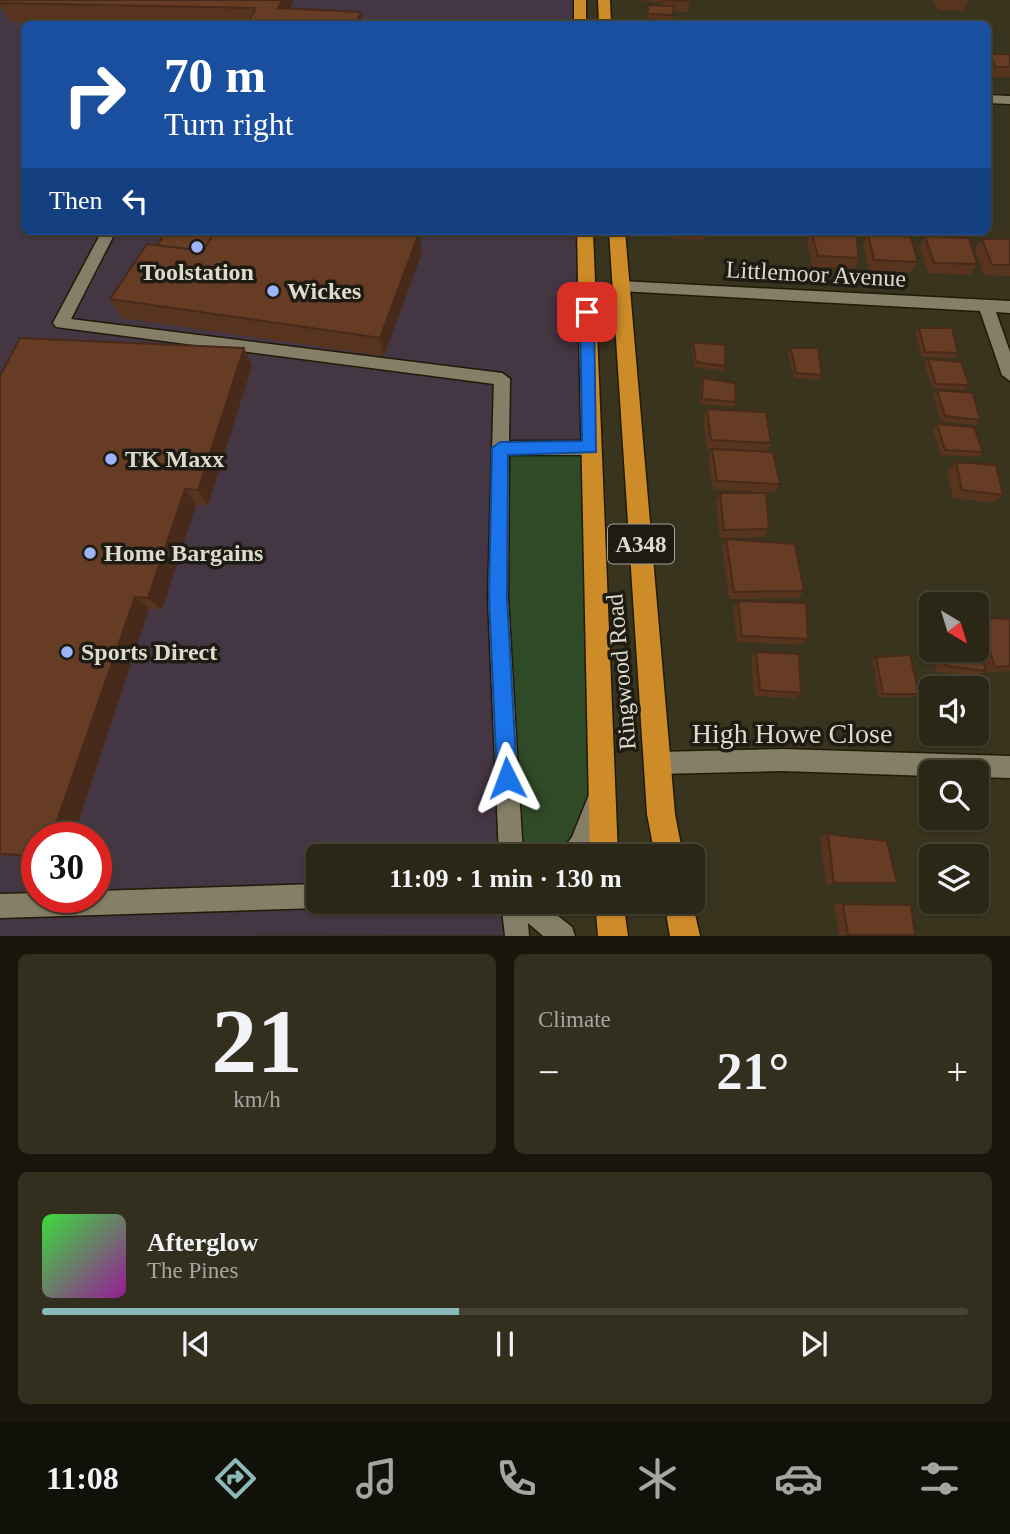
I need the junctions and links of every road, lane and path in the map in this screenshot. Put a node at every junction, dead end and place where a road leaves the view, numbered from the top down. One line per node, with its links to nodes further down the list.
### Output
1 (580, 0): 3 (highway)
2 (604, 0): 4 (highway)
3 (580, 21)
4 (605, 21)
5 (991, 99): 6 (street)
6 (1010, 100)
7 (107, 235): 14 (street)
8 (585, 235): 15 (highway, Ringwood Road / A348)
9 (617, 235): 10 (highway, Ringwood Road / A348)
10 (620, 286): 11 (street, Littlemoor Avenue); 16 (highway, Ringwood Road / A348)
11 (986, 306): 12 (street, Littlemoor Avenue); 13 (street)
12 (1010, 307)
13 (1010, 375)
14 (500, 448): 15 (street); 19 (street)
15 (590, 448): 18 (highway, Ringwood Road / A348)
16 (658, 763): 17 (street, High Howe Close); 22 (highway, Ringwood Road / A348)
17 (1010, 767)
18 (602, 791): 20 (street); 21 (highway, Ringwood Road / A348)
19 (510, 844)
20 (580, 844)
21 (604, 844)
22 (667, 844)
23 (306, 897): 24 (street)
24 (0, 906)
25 (514, 914): 29 (street)
26 (535, 914): 30 (street)
27 (610, 914): 31 (highway)
28 (681, 914): 32 (highway)
29 (517, 936)
30 (563, 936)
31 (613, 936)
32 (685, 936)

